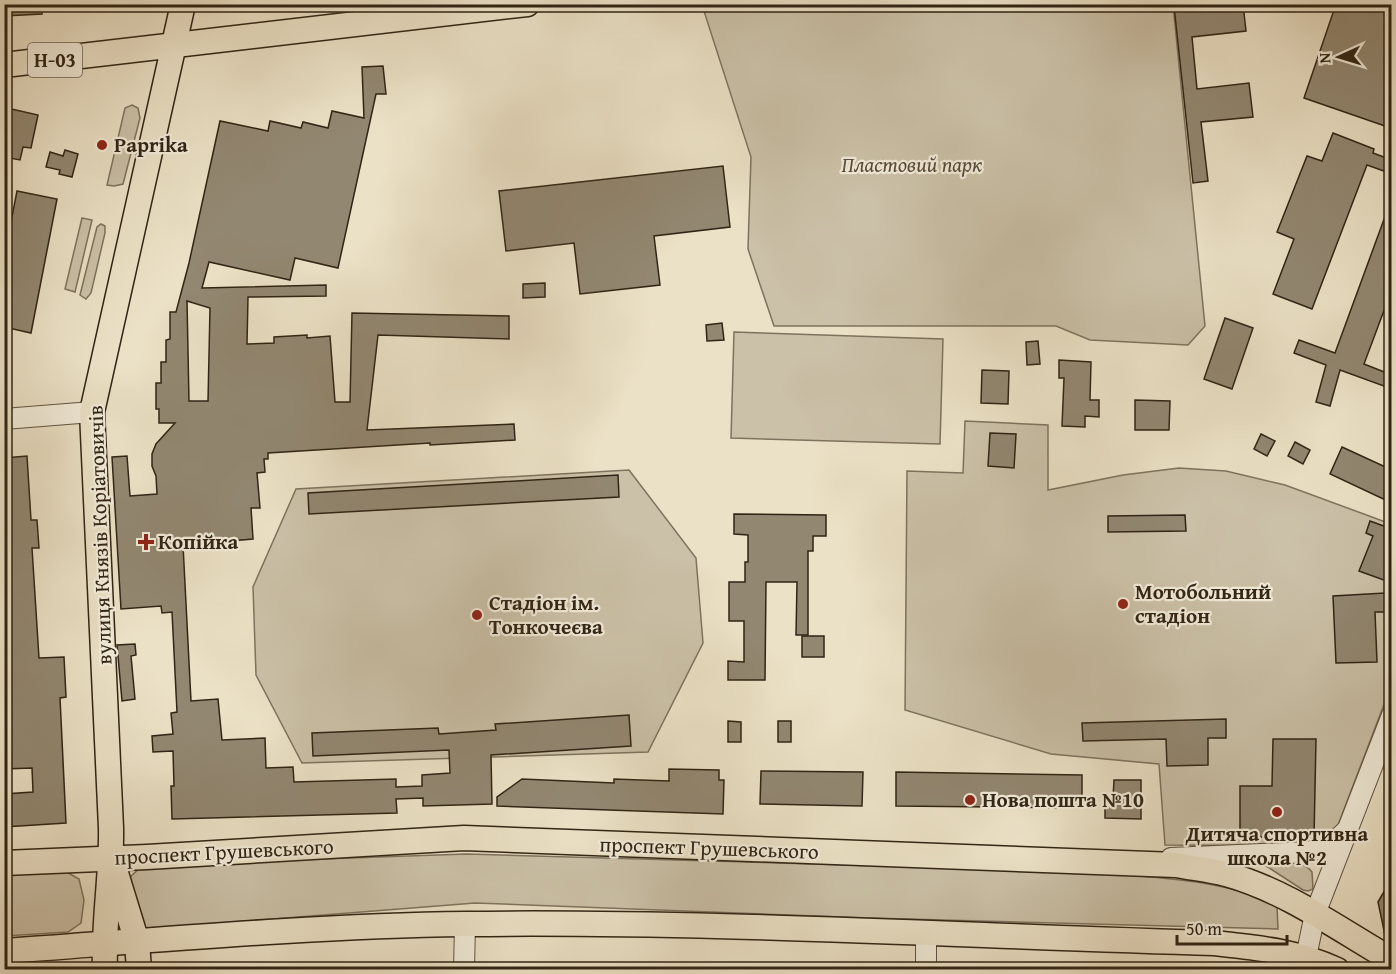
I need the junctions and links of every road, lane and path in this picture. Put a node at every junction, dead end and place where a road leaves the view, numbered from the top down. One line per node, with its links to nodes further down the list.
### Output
1 (183, 4): 3 (main road, вулиця Князів Коріатовичів)
2 (527, 4): 3 (main road, Н-03)
3 (173, 47): 4 (main road, Н-03); 5 (main road, вулиця Князів Коріатовичів)
4 (4, 65)
5 (92, 412): 6 (street); 9 (main road, вулиця Князів Коріатовичів)
6 (4, 418)
7 (1392, 715): 8 (street)
8 (1347, 830): 11 (street); 12 (street)
9 (111, 858): 10 (main road, проспект Грушевського); 11 (main road, проспект Грушевського); 15 (main road, вулиця Князів Коріатовичів); 16 (main road, вулиця Князів Коріатовичів)
10 (4, 863)
11 (1102, 863): 12 (main road, проспект Грушевського)
12 (1315, 914): 18 (main road, проспект Грушевського); 19 (street)
13 (465, 924): 14 (main road); 15 (main road); 22 (street)
14 (927, 934): 19 (main road); 23 (street)
15 (136, 942): 16 (main road); 21 (main road, вулиця Князів Коріатовичів)
16 (104, 945): 17 (main road); 20 (main road, вулиця Князів Коріатовичів)
17 (4, 951)
18 (1392, 960)
19 (1306, 963): 24 (main road)
20 (105, 969)
21 (139, 969)
22 (464, 969)
23 (926, 969)
24 (1337, 969)

